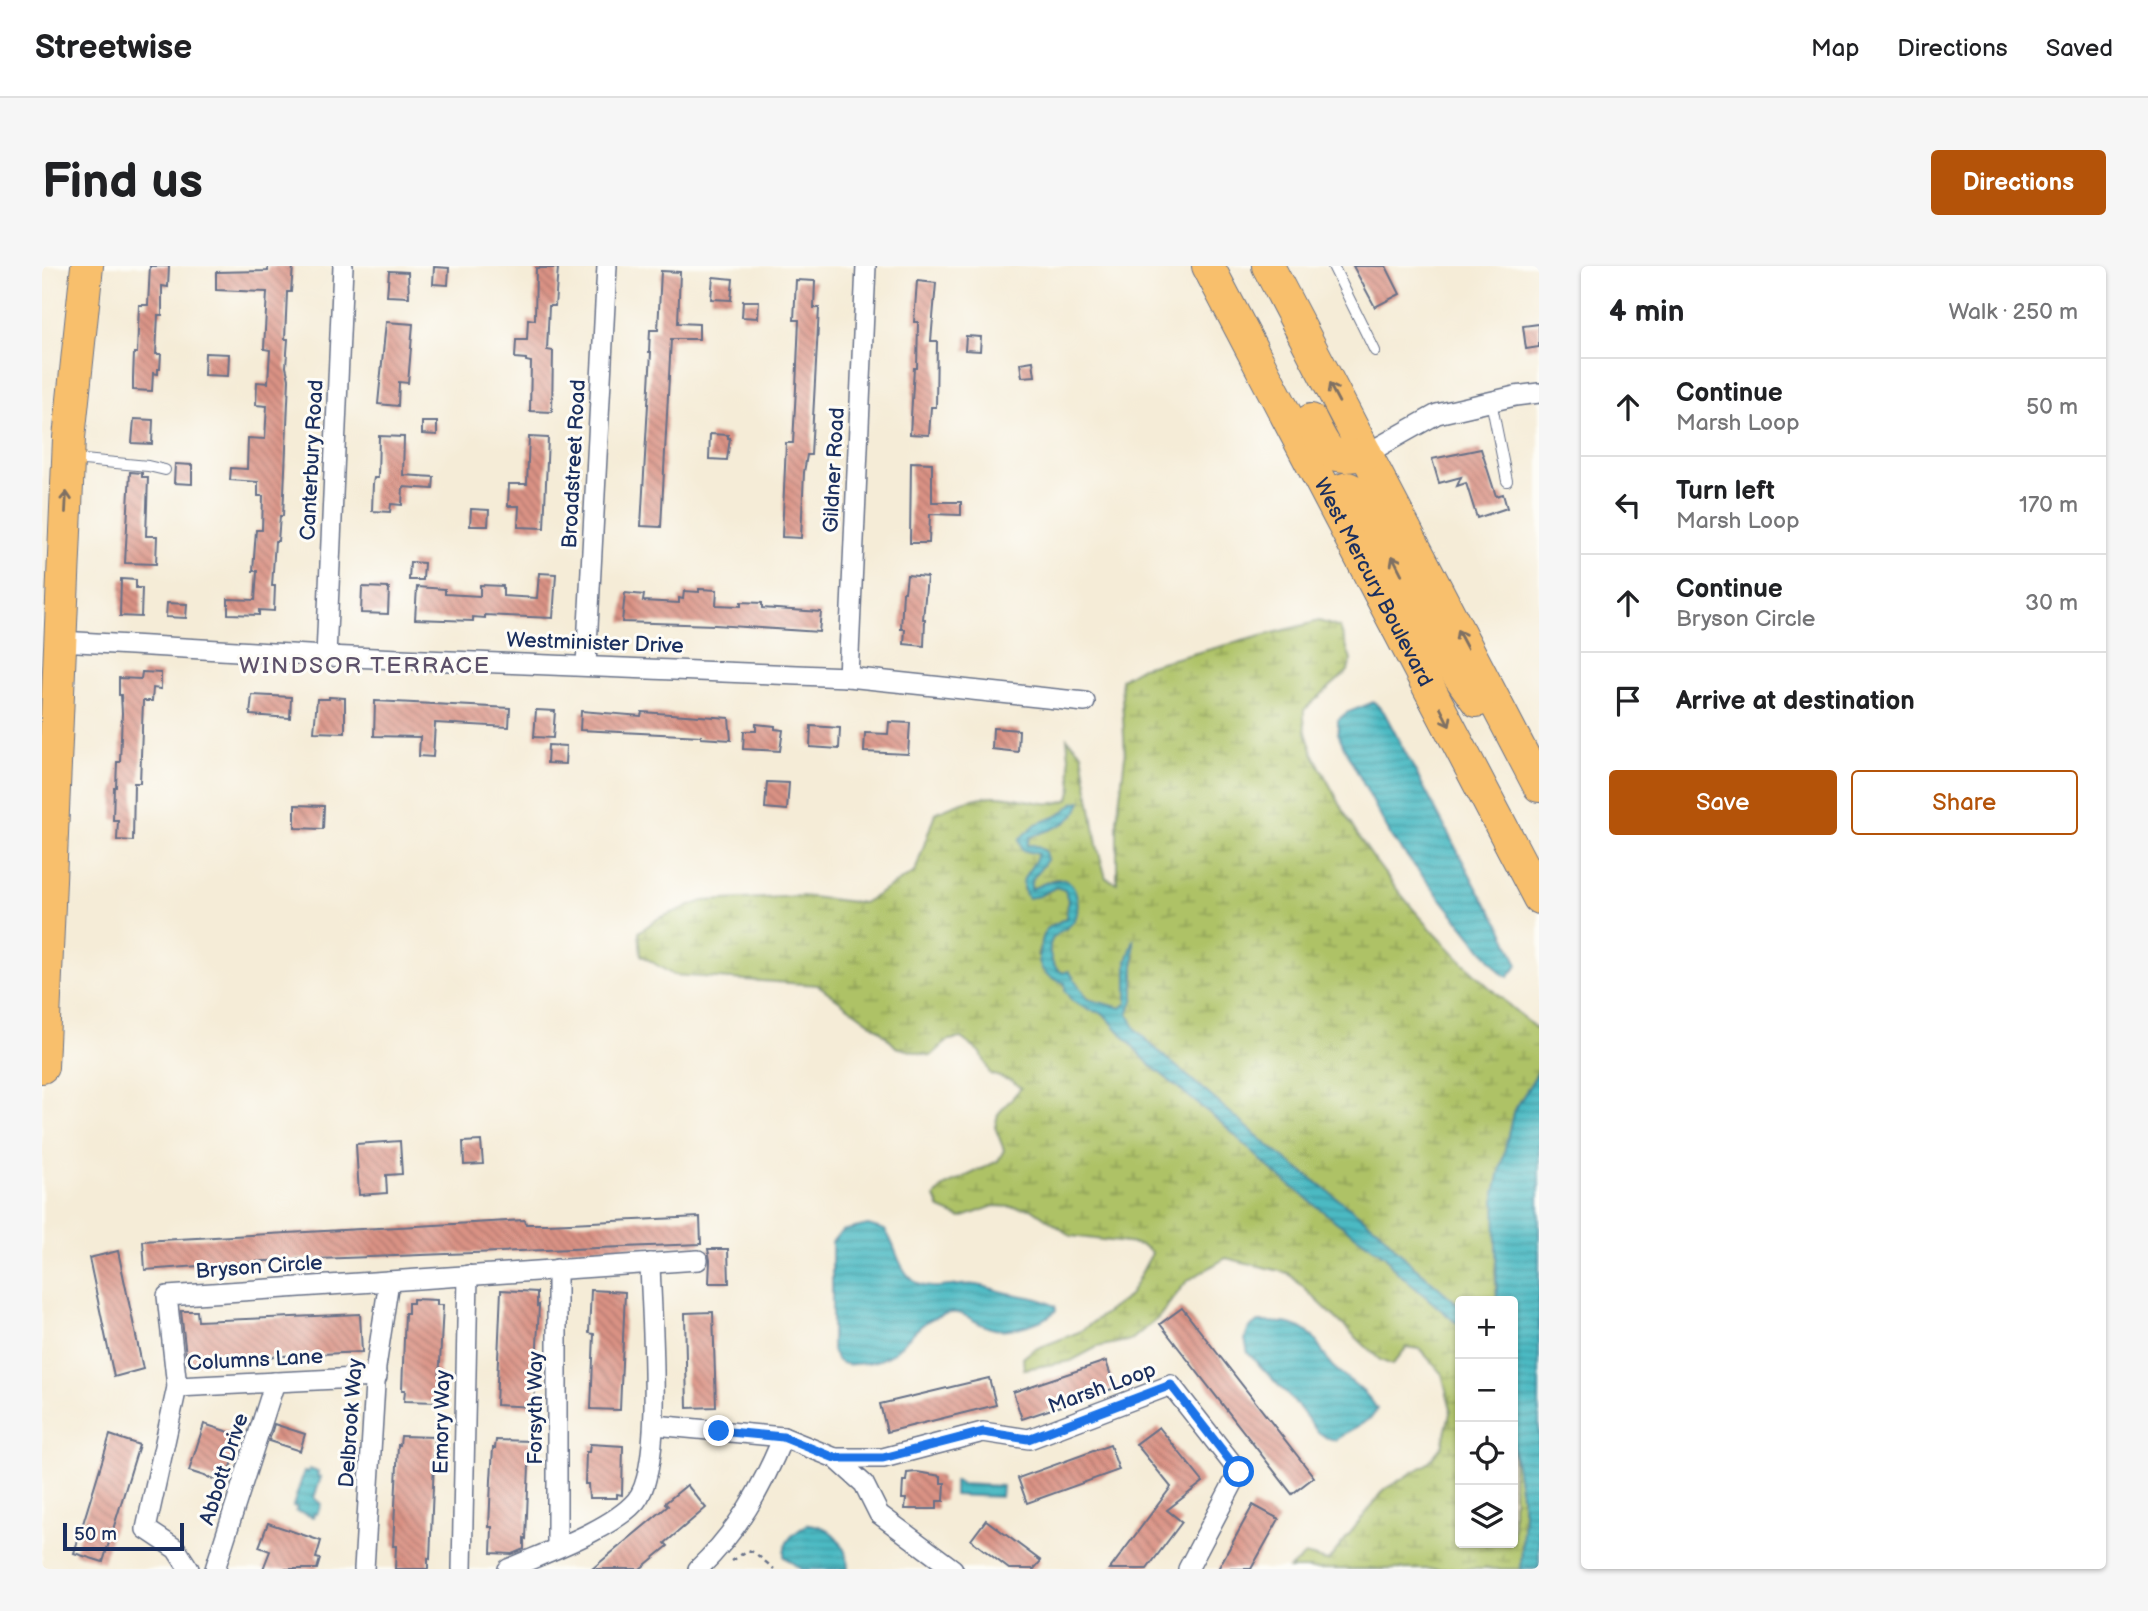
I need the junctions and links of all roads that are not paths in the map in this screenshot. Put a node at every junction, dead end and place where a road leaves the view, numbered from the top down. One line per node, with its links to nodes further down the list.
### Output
1 (87, 266): 13 (main road)
2 (343, 266): 18 (street, Canterbury Road)
3 (607, 266): 19 (street, Broadstreet Road)
4 (866, 266): 20 (street, Gildner Road)
5 (1208, 266): 16 (main road, West Mercury Boulevard)
6 (1225, 266): 12 (main road)
7 (1268, 266): 12 (main road, one-way to 7)
8 (1333, 266): 9 (lane)
9 (1375, 351)
10 (1539, 393): 11 (street)
11 (1491, 401): 12 (street); 15 (lane)
12 (1366, 454): 22 (main road, one-way to 12)
13 (69, 458): 14 (lane); 17 (main road, one-way to 13)
14 (165, 471)
15 (1507, 481)
16 (1329, 494): 22 (main road, one-way to 16); 25 (main road, West Mercury Boulevard, one-way to 25)
17 (60, 641): 18 (street, Westminister Drive); 23 (main road)
18 (326, 656): 19 (street, Westminister Drive)
19 (586, 665): 20 (street, Westminister Drive)
20 (848, 677): 21 (street, Westminister Drive)
21 (1085, 702)
22 (1516, 742): 24 (main road)
23 (48, 769): 26 (main road)
24 (1539, 786)
25 (1539, 898)
26 (43, 997): 27 (main road)
27 (42, 1067)
28 (698, 1260): 29 (street, Bryson Circle)
29 (650, 1263): 30 (street, Bryson Circle); 36 (street)
30 (558, 1269): 31 (street, Bryson Circle); 39 (street, Forsyth Way)
31 (468, 1275): 32 (street, Bryson Circle); 43 (street, Emory Way)
32 (389, 1281): 33 (street, Delbrook Way); 35 (street, Bryson Circle)
33 (377, 1377): 34 (street, Columns Lane); 42 (street, Delbrook Way)
34 (275, 1382): 35 (street, Columns Lane); 41 (street, Abbott Drive)
35 (177, 1387): 40 (street, Bryson Circle)
36 (655, 1425): 37 (street); 39 (street)
37 (783, 1437): 38 (street, Marsh Loop); 45 (street)
38 (835, 1458): 46 (street, Marsh Loop); 47 (street, Marsh Loop)
39 (557, 1547): 44 (street)
40 (189, 1569)
41 (215, 1569)
42 (364, 1569)
43 (462, 1569)
44 (508, 1569)
45 (698, 1569)
46 (953, 1569)
47 (1188, 1569)

